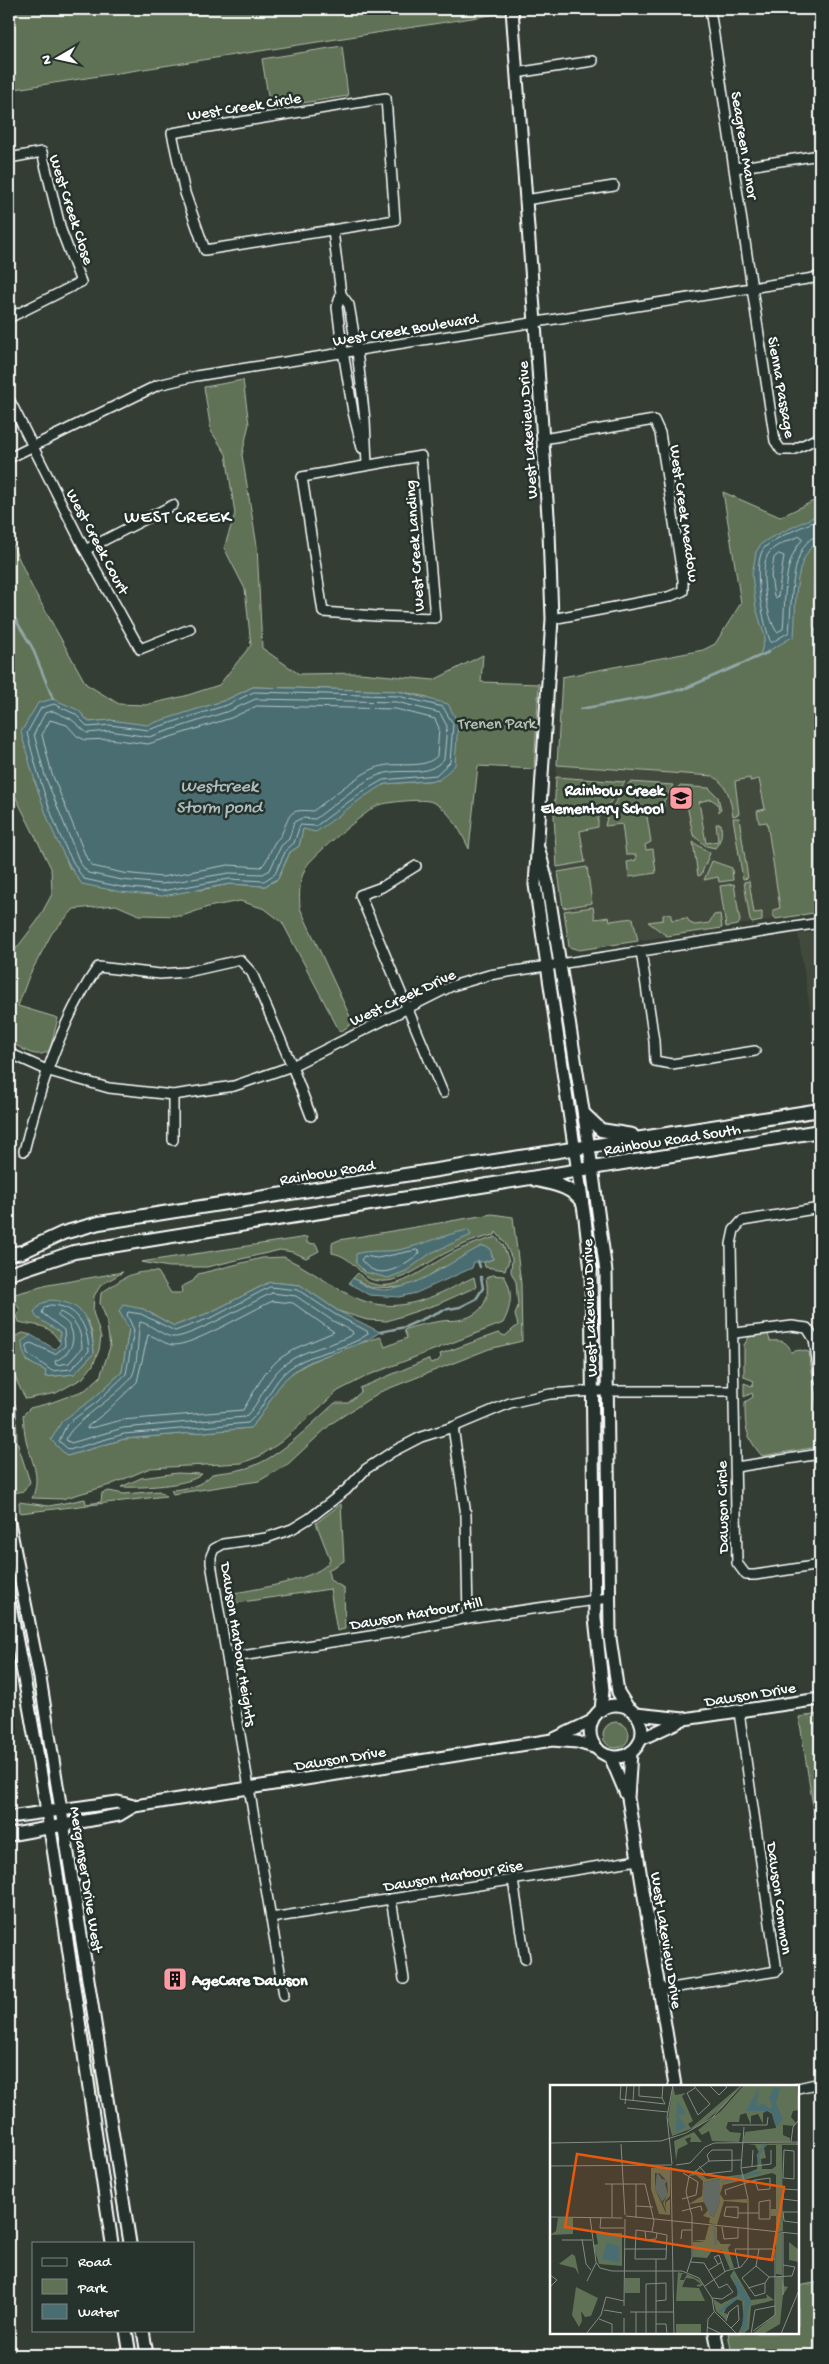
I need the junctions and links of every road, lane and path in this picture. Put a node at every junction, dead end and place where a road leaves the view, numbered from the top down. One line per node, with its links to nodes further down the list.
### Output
1 (512, 9): 4 (street, West Lakeview Drive)
2 (710, 9): 7 (street, Seagreen Manor)
3 (593, 61): 4 (street)
4 (516, 72): 9 (street, West Lakeview Drive)
5 (820, 155): 7 (street)
6 (9, 158): 14 (street, West Creek Close)
7 (735, 168): 12 (street, Seagreen Manor)
8 (614, 186): 9 (street)
9 (525, 200): 15 (street, West Lakeview Drive)
10 (333, 231): 10 (street, West Creek Circle); 13 (street)
11 (820, 277): 12 (street, West Creek Boulevard)
12 (751, 286): 15 (street, West Creek Boulevard); 19 (street, Sienna Passage)
13 (341, 294): 16 (street); 17 (street)
14 (9, 318)
15 (535, 323): 16 (street, West Creek Boulevard); 20 (street, West Lakeview Drive)
16 (357, 351): 17 (street, West Creek Boulevard); 23 (street)
17 (343, 354): 21 (street, West Creek Boulevard); 23 (street)
18 (9, 399): 21 (street)
19 (820, 436)
20 (543, 438): 26 (street, West Lakeview Drive); 26 (street, West Creek Meadow)
21 (33, 446): 22 (street, West Creek Boulevard); 25 (street, West Creek Court)
22 (9, 458)
23 (367, 465): 23 (street, West Creek Landing)
24 (173, 505): 25 (street)
25 (85, 550): 27 (street, West Creek Court)
26 (552, 619): 28 (street, West Lakeview Drive)
27 (190, 629)
28 (538, 849): 32 (street, West Lakeview Drive); 33 (street, West Lakeview Drive)
29 (416, 866): 34 (street)
30 (820, 923): 31 (street, West Creek Drive)
31 (641, 951): 32 (street, West Creek Drive); 35 (street)
32 (560, 964): 33 (street, West Creek Drive); 42 (street, West Lakeview Drive)
33 (547, 966): 34 (street, West Creek Drive); 49 (street, West Lakeview Drive)
34 (407, 1008): 37 (street, West Creek Drive); 39 (street)
35 (755, 1051)
36 (9, 1053): 38 (street, West Creek Drive)
37 (292, 1066): 38 (street); 40 (street, West Creek Drive); 43 (street)
38 (49, 1071): 40 (street, West Creek Drive); 48 (street)
39 (443, 1094)
40 (173, 1095): 46 (street)
41 (820, 1110): 45 (main road, Rainbow Road South)
42 (584, 1114): 45 (main road); 47 (street, West Lakeview Drive)
43 (311, 1116)
44 (820, 1131): 50 (main road, Rainbow Road South)
45 (655, 1137): 47 (main road, Rainbow Road)
46 (173, 1140)
47 (589, 1147): 49 (main road, Rainbow Road); 50 (street, West Lakeview Drive)
48 (24, 1150)
49 (574, 1150): 51 (street, West Lakeview Drive); 55 (main road, Rainbow Road)
50 (592, 1167): 51 (main road, Rainbow Road South); 60 (street, West Lakeview Drive)
51 (577, 1170): 52 (main road, Rainbow Road South); 53 (street, West Lakeview Drive)
52 (529, 1178): 53 (main road); 56 (main road)
53 (582, 1202): 59 (street, West Lakeview Drive)
54 (820, 1208): 57 (street, Dawson Circle)
55 (9, 1254)
56 (9, 1274)
57 (735, 1334): 58 (street); 61 (street, Dawson Circle)
58 (820, 1381)
59 (594, 1391): 60 (street, Dawson Harbour Heights); 62 (street, Dawson Harbour Heights); 67 (street, West Lakeview Drive)
60 (607, 1391): 61 (street); 68 (street, West Lakeview Drive)
61 (733, 1391): 64 (street, Dawson Circle)
62 (453, 1427): 70 (street); 71 (street, Dawson Harbour Heights)
63 (820, 1454): 64 (street)
64 (736, 1467): 66 (street, Dawson Circle)
65 (9, 1522): 86 (street, Merganser Drive West)
66 (820, 1565)
67 (595, 1598): 68 (street, Dawson Harbour Hill); 70 (street, Dawson Harbour Hill); 73 (street, West Lakeview Drive)
68 (608, 1598): 74 (street, West Lakeview Drive)
69 (9, 1601): 87 (street, Merganser Drive West)
70 (468, 1618): 71 (street, Dawson Harbour Hill)
71 (228, 1658): 83 (street, Dawson Harbour Heights)
72 (820, 1699): 75 (street, Dawson Drive)
73 (601, 1710): 74 (street); 77 (street)
74 (632, 1711): 76 (street, Dawson Drive); 78 (street)
75 (739, 1712): 76 (street, Dawson Drive); 98 (street, Dawson Common)
76 (684, 1719): 78 (street, Dawson Drive)
77 (592, 1721): 79 (street, Dawson Drive); 80 (street)
78 (641, 1739): 81 (street)
79 (552, 1740): 80 (street, Dawson Drive); 83 (street, Dawson Drive)
80 (597, 1748): 82 (street)
81 (631, 1752): 82 (street); 84 (street, West Lakeview Drive)
82 (610, 1756): 84 (street, West Lakeview Drive)
83 (249, 1788): 85 (street, Dawson Drive); 95 (street, Dawson Harbour Heights)
84 (628, 1798): 92 (street, West Lakeview Drive)
85 (134, 1806): 86 (street, Dawson Drive); 89 (street, Dawson Drive)
86 (61, 1809): 87 (street, Dawson Drive); 89 (street, Merganser Drive West)
87 (46, 1811): 88 (street, Dawson Drive); 90 (street, Merganser Drive West)
88 (9, 1817)
89 (63, 1826): 90 (street, Dawson Drive); 104 (street, Merganser Drive West)
90 (49, 1828): 91 (street, Dawson Drive); 103 (street, Merganser Drive West)
91 (9, 1835)
92 (638, 1860): 93 (street, Dawson Harbour Rise); 98 (street, West Lakeview Drive)
93 (513, 1880): 94 (street, Dawson Harbour Rise); 96 (street)
94 (391, 1899): 95 (street, Dawson Harbour Rise); 97 (street)
95 (272, 1918): 99 (street, Dawson Harbour Heights)
96 (525, 1959)
97 (404, 1979)
98 (659, 1990): 101 (street, West Lakeview Drive)
99 (284, 1995)
100 (820, 2082): 102 (street)
101 (675, 2085)
102 (799, 2088)
103 (112, 2242)
104 (130, 2242)
105 (126, 2332): 108 (street)
106 (143, 2332): 109 (street)
107 (715, 2334): 110 (street)
108 (130, 2355)
109 (147, 2355)
110 (719, 2355)

